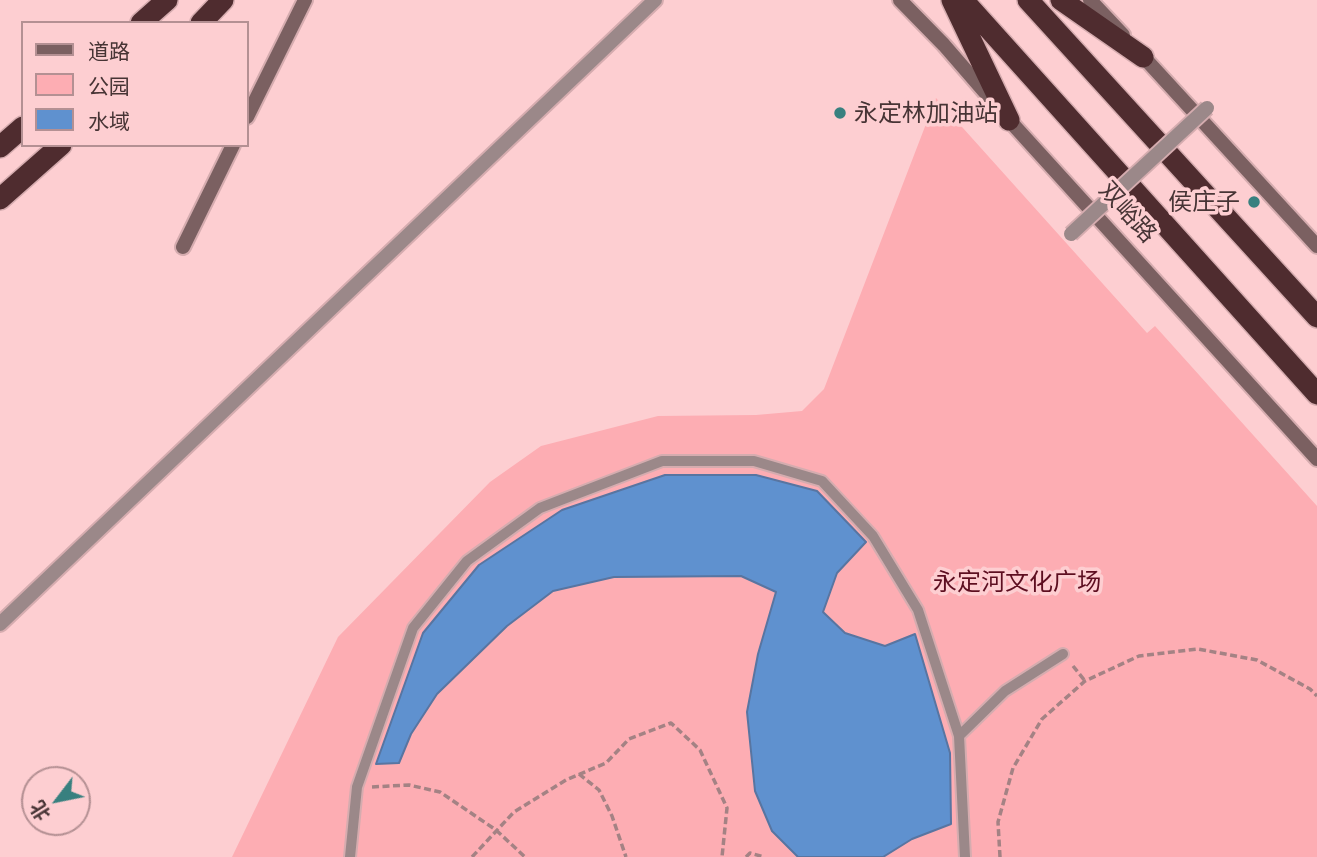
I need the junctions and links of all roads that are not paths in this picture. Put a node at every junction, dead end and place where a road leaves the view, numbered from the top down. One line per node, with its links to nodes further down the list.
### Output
1 (167, 0): 11 (highway)
2 (223, 0): 12 (highway)
3 (305, 0): 15 (street)
4 (654, 0): 28 (street)
5 (900, 0): 16 (street, 双峪路)
6 (952, 0): 16 (highway)
7 (963, 0): 26 (highway, 双峪路)
8 (1028, 0): 25 (highway)
9 (1061, 0): 13 (highway)
10 (1090, 0): 13 (street)
11 (143, 21)
12 (204, 21)
13 (1143, 57): 23 (street)
14 (1208, 108): 22 (street, bridge)
15 (248, 115)
16 (1009, 120): 27 (street, 双峪路)
17 (21, 129): 18 (highway)
18 (0, 147)
19 (59, 147): 21 (highway)
20 (232, 147): 24 (street)
21 (0, 199)
22 (1071, 234)
23 (1317, 246)
24 (183, 247)
25 (1317, 317)
26 (1317, 394)
27 (1317, 459)
28 (0, 624)
29 (1063, 654): 30 (lane)
30 (959, 736): 31 (lane); 32 (lane)
31 (350, 857)
32 (965, 857)

